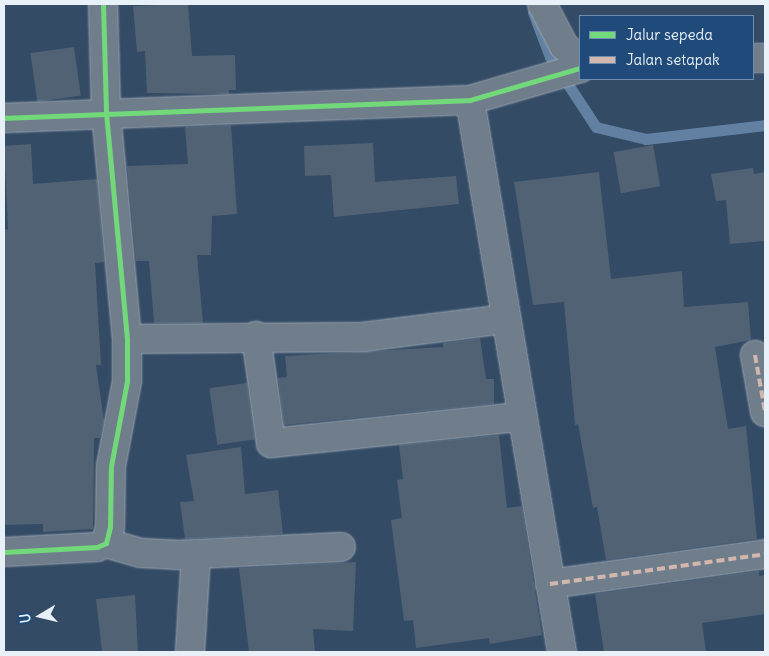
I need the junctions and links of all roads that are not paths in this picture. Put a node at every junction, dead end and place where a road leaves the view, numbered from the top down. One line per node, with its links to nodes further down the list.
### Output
1 (103, 4): 5 (street)
2 (542, 4): 3 (street)
3 (578, 66): 4 (street)
4 (470, 100): 5 (street); 7 (street)
5 (106, 111): 6 (street); 9 (street)
6 (4, 118)
7 (506, 320): 8 (street); 12 (street)
8 (256, 336): 9 (street); 12 (street)
9 (127, 339): 13 (street)
10 (756, 355): 11 (street)
11 (765, 412)
12 (520, 417): 18 (street)
13 (106, 543): 15 (street); 16 (street)
14 (341, 548): 16 (street)
15 (4, 552)
16 (196, 554): 19 (street)
17 (765, 554): 18 (street)
18 (550, 584): 20 (street)
19 (190, 652)
20 (562, 652)

